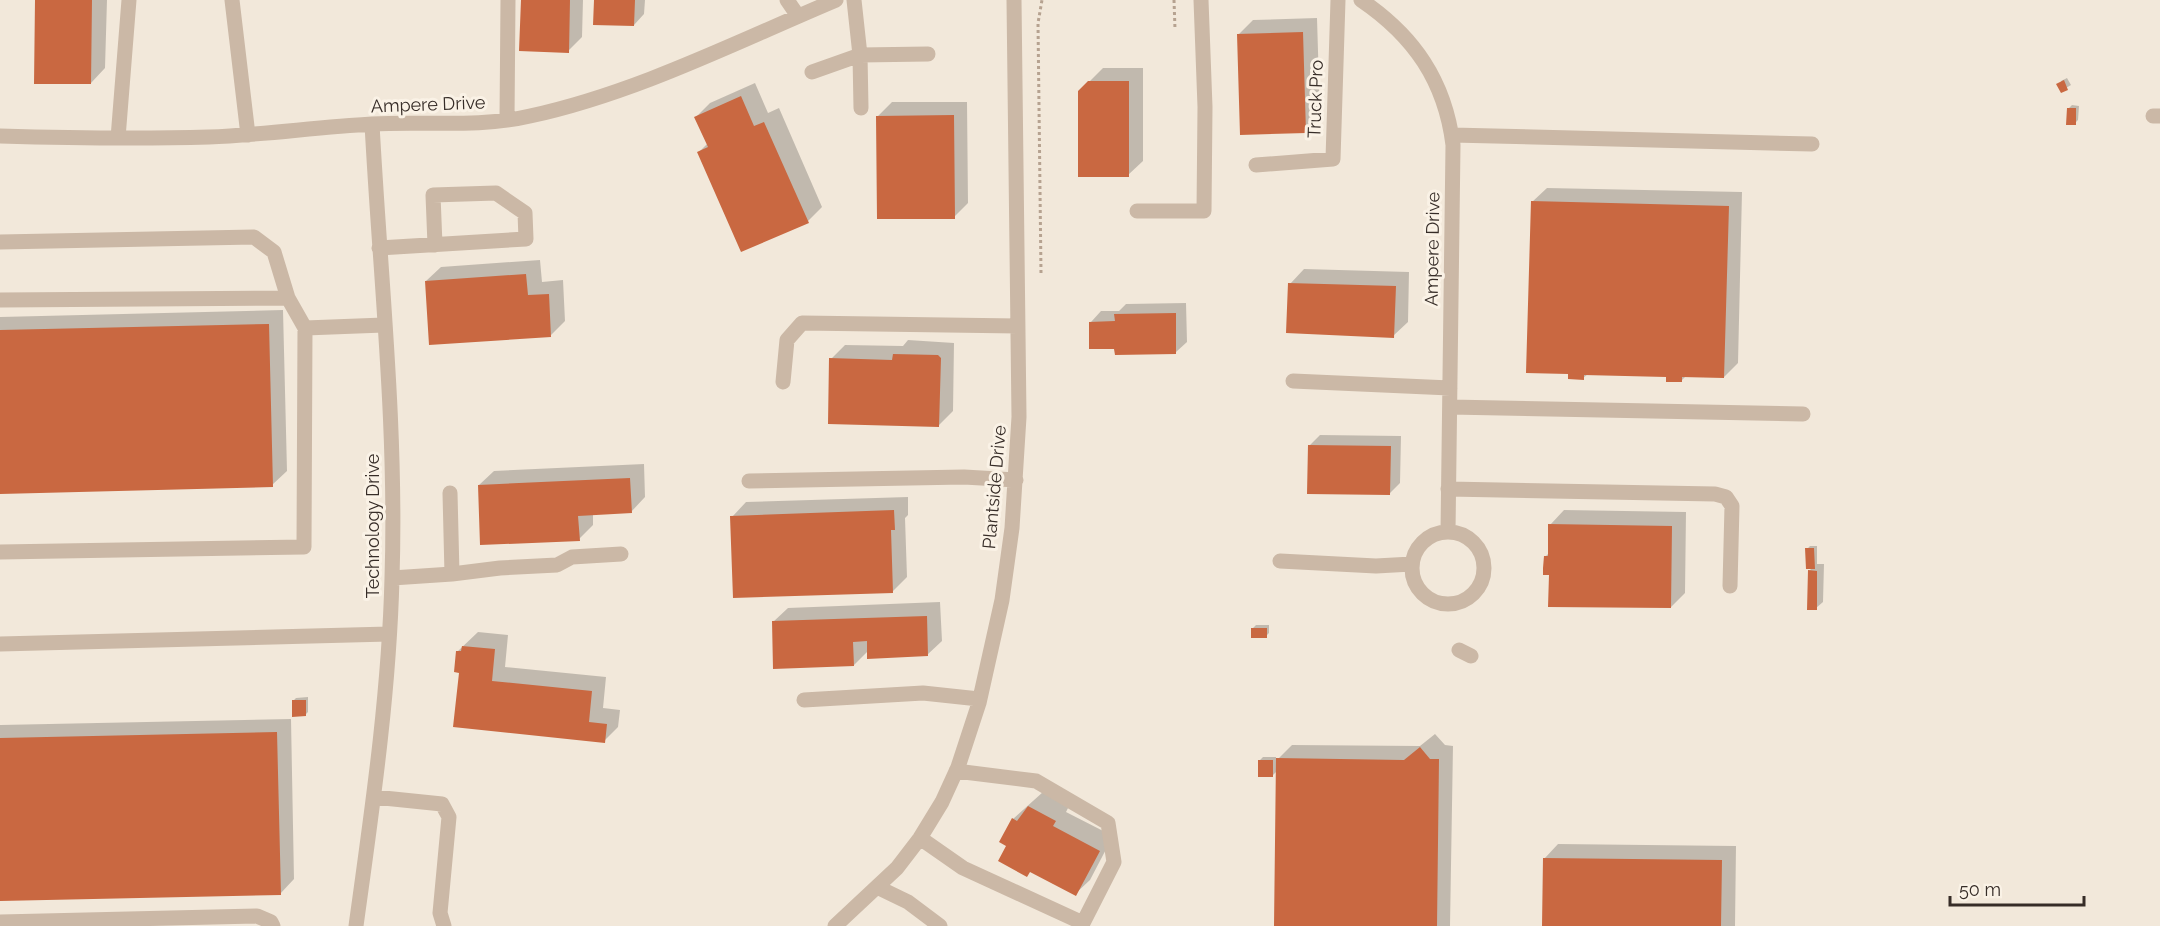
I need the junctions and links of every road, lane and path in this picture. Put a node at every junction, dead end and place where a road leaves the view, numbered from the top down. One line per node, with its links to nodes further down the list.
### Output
1 (129, 0): 24 (street)
2 (232, 0): 21 (street)
3 (508, 0): 19 (street)
4 (787, 0): 13 (street)
5 (836, 0): 13 (street, Ampere Drive)
6 (854, 0): 16 (street)
7 (1014, 0): 35 (street, Plantside Drive)
8 (1042, 0): 31 (path)
9 (1174, 0): 14 (path)
10 (1201, 0): 27 (street)
11 (1338, 0): 26 (street, Truck Pro)
12 (1361, 0): 22 (street, Ampere Drive)
13 (798, 16): 19 (street, Ampere Drive)
14 (1175, 28)
15 (928, 54): 16 (street)
16 (860, 55): 17 (street); 18 (street)
17 (812, 72)
18 (861, 108)
19 (507, 120): 20 (street, Ampere Drive)
20 (372, 124): 21 (street, Ampere Drive); 30 (street, Technology Drive)
21 (248, 135): 24 (street, Ampere Drive)
22 (1452, 135): 25 (street); 39 (street, Ampere Drive)
23 (0, 136): 24 (street, Ampere Drive)
24 (118, 138)
25 (1812, 144)
26 (1256, 165)
27 (1137, 211)
28 (0, 242): 32 (street)
29 (435, 245): 29 (street); 30 (street)
30 (379, 248): 34 (street, Technology Drive)
31 (1041, 273)
32 (288, 298): 33 (street); 36 (street)
33 (0, 300)
34 (384, 325): 36 (street); 52 (street, Technology Drive)
35 (1018, 326): 38 (street); 42 (street, Plantside Drive)
36 (305, 328): 47 (street)
37 (1293, 381): 39 (street)
38 (783, 382)
39 (1450, 388): 40 (street, Ampere Drive)
40 (1450, 407): 41 (street); 44 (street, Ampere Drive)
41 (1803, 414)
42 (1016, 480): 43 (street); 56 (street, Plantside Drive)
43 (749, 482)
44 (1448, 489): 46 (street, Ampere Drive); 53 (street)
45 (450, 493): 51 (street)
46 (1448, 532): 50 (street); 50 (street)
47 (0, 552)
48 (621, 554): 51 (street)
49 (1280, 561): 50 (street)
50 (1412, 564)
51 (452, 574): 52 (street)
52 (392, 578): 54 (street, Technology Drive)
53 (1730, 586)
54 (389, 634): 55 (street); 59 (street, Technology Drive)
55 (0, 644)
56 (979, 699): 57 (street); 58 (street, Plantside Drive)
57 (804, 700)
58 (956, 771): 60 (street, Plantside Drive); 60 (street)
59 (374, 797): 64 (street, Technology Drive); 65 (street)
60 (920, 838): 61 (street, Plantside Drive)
61 (877, 888): 66 (street, Plantside Drive); 67 (street)
62 (0, 922): 63 (street)
63 (273, 926)
64 (356, 926)
65 (444, 926)
66 (835, 926)
67 (940, 926)

